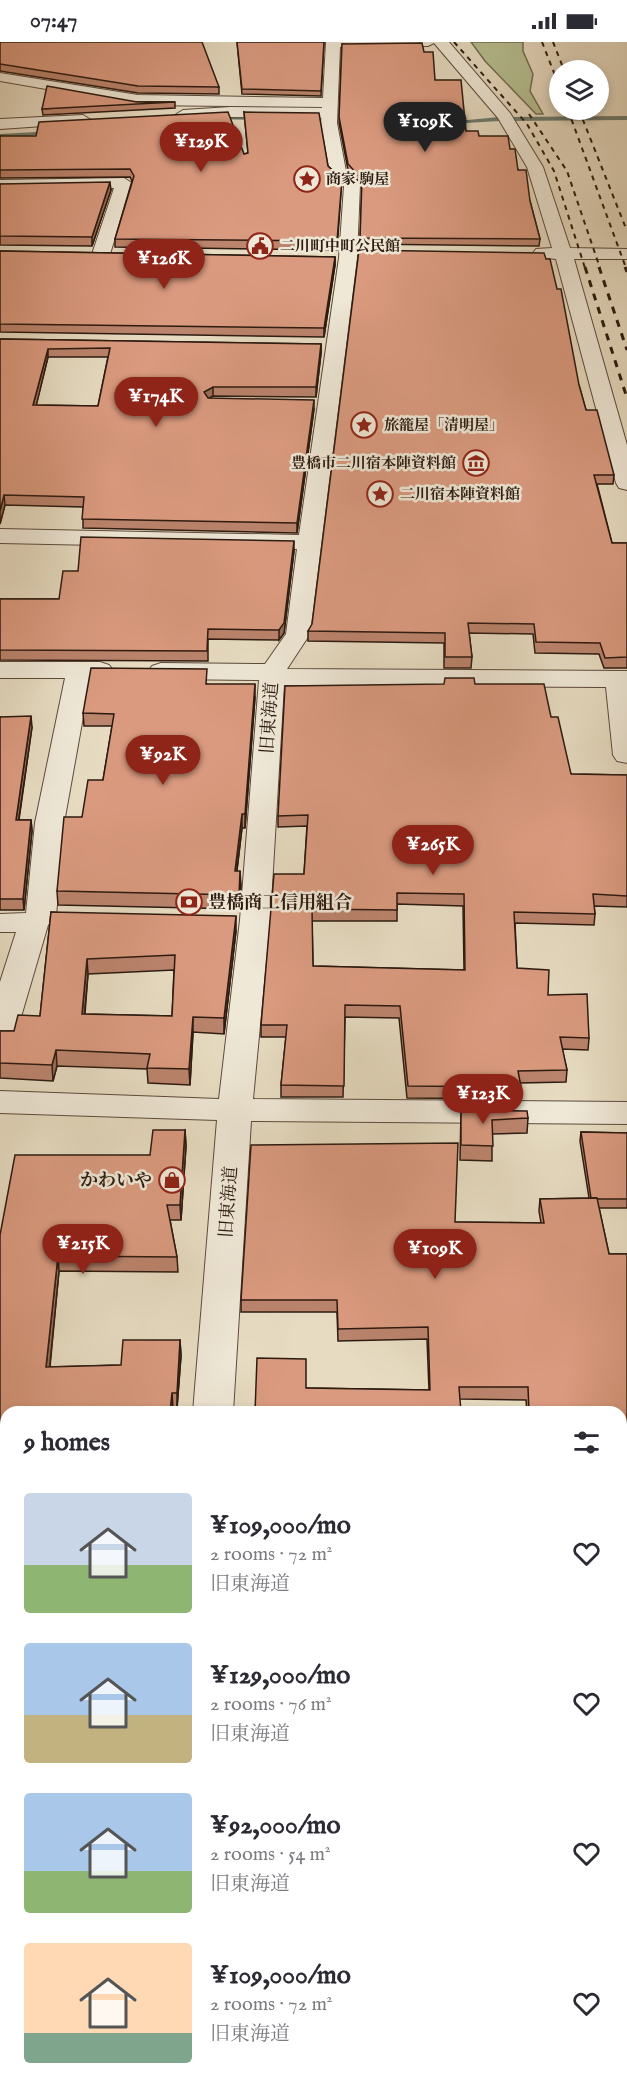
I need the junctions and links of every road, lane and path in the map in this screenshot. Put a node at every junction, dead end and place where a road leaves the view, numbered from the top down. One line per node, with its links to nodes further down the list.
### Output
1 (428, 42): 3 (street)
2 (441, 42): 14 (street)
3 (333, 43): 5 (street, 旧東海道)
4 (0, 77): 5 (street)
5 (329, 114): 6 (street); 18 (street, 旧東海道)
6 (160, 116)
7 (101, 119): 8 (street)
8 (0, 124)
9 (0, 185): 12 (street)
10 (527, 253): 14 (street)
11 (79, 254): 12 (street)
12 (101, 254): 13 (street)
13 (124, 254)
14 (563, 254): 15 (street); 16 (street)
15 (627, 254)
16 (627, 483)
17 (0, 536): 18 (street)
18 (311, 542): 21 (street, 旧東海道)
19 (0, 670): 20 (street)
20 (80, 670): 21 (street); 24 (street)
21 (272, 675): 22 (street); 28 (street, 旧東海道)
22 (623, 679): 23 (street)
23 (627, 755)
24 (46, 918): 25 (street); 26 (street)
25 (0, 923)
26 (0, 1034)
27 (0, 1102): 28 (street)
28 (235, 1110): 29 (street); 30 (street, 旧東海道)
29 (627, 1113)
30 (213, 1406)

